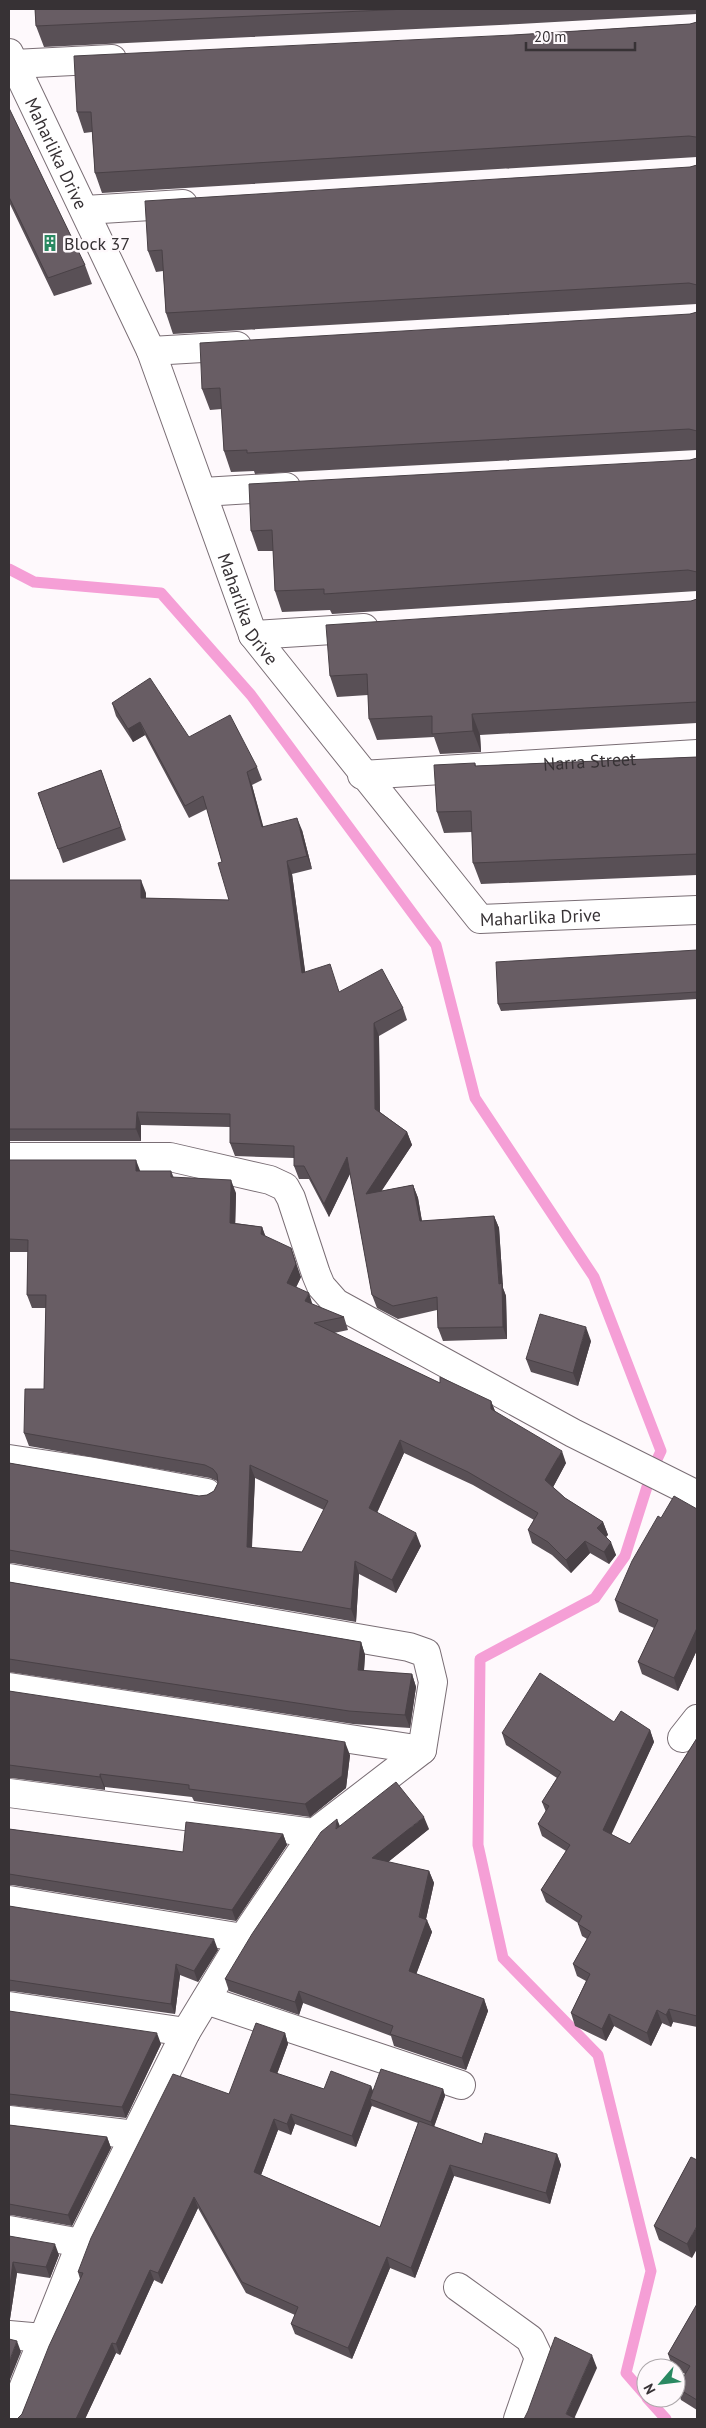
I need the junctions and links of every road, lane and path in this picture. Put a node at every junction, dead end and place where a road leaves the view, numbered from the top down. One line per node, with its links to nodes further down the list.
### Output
1 (12, 58): 2 (street); 4 (street, Maharlika Drive)
2 (133, 58)
3 (203, 203): 4 (street)
4 (85, 210): 6 (street, Maharlika Drive)
5 (261, 345): 6 (street)
6 (152, 351): 8 (street, Maharlika Drive)
7 (312, 486): 8 (street)
8 (203, 492): 10 (street, Maharlika Drive)
9 (391, 626): 10 (street)
10 (253, 635): 12 (street, Maharlika Drive)
11 (697, 754): 12 (street, Narra Street)
12 (362, 775): 13 (street, Maharlika Drive)
13 (697, 910)
14 (9, 1157): 17 (street)
15 (9, 1459): 16 (street)
16 (207, 1493)
17 (694, 1493)
18 (9, 1578): 20 (street)
19 (9, 1687): 20 (street)
20 (422, 1750): 22 (street)
21 (9, 1794): 22 (street)
22 (314, 1833): 24 (street)
23 (9, 1900): 24 (street)
24 (243, 1938): 25 (street)
25 (206, 2000): 27 (street); 28 (street)
26 (9, 2006): 27 (street)
27 (186, 2032): 30 (street)
28 (461, 2085)
29 (9, 2120): 30 (street)
30 (135, 2135): 32 (street)
31 (9, 2230): 32 (street)
32 (81, 2243): 35 (street)
33 (458, 2287): 37 (street)
34 (9, 2335): 35 (street)
35 (44, 2338): 36 (street)
36 (11, 2419)
37 (518, 2419)

